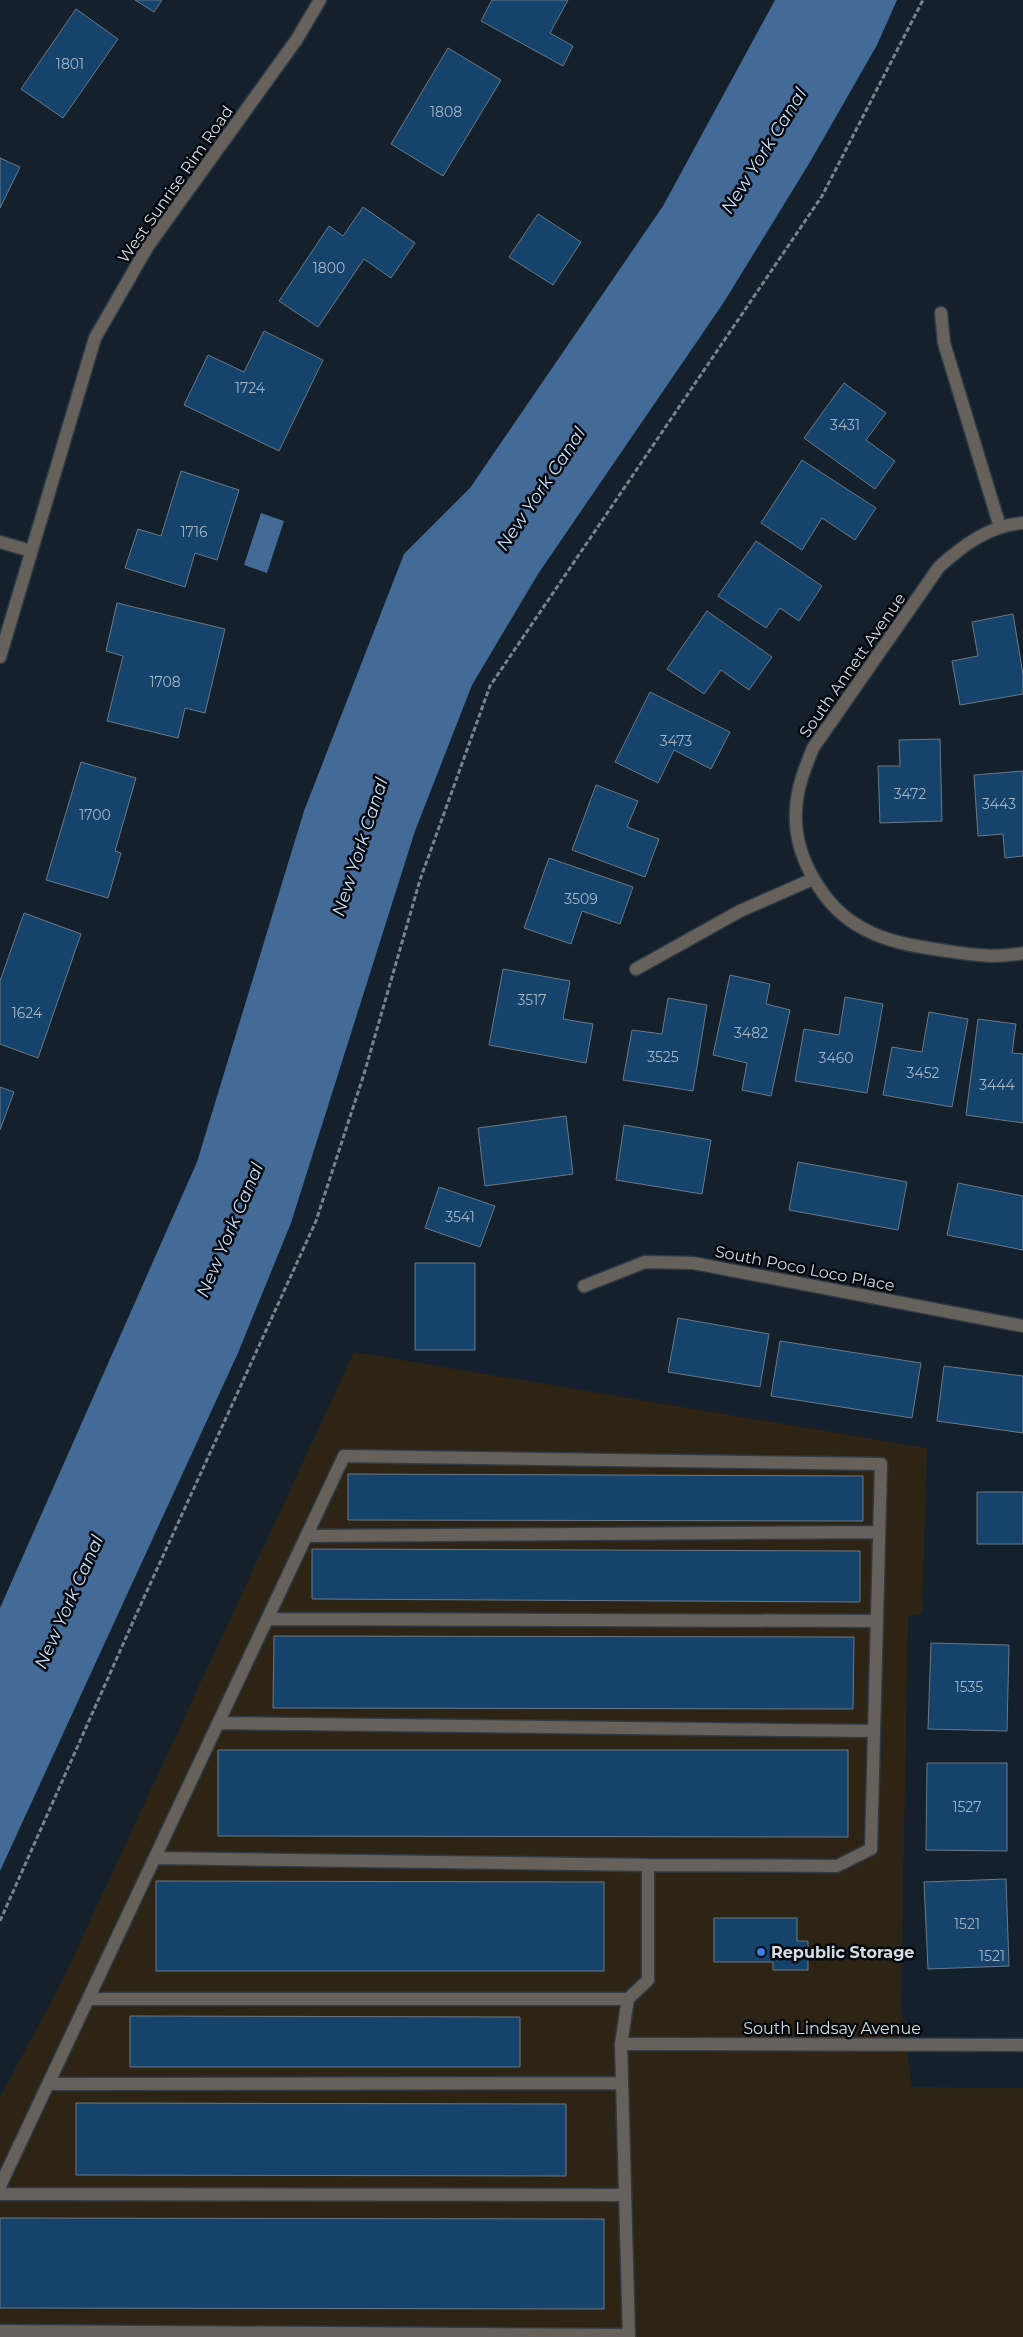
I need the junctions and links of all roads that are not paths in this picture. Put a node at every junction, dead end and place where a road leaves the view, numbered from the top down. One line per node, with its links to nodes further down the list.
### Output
1 (320, 0): 6 (street, West Sunrise Rim Road)
2 (941, 314): 4 (street)
3 (1023, 523): 4 (street, South Annett Avenue)
4 (1000, 527): 8 (street, South Annett Avenue)
5 (0, 542): 6 (street)
6 (31, 551): 7 (street, West Sunrise Rim Road)
7 (0, 657)
8 (813, 879): 9 (street, South Annett Avenue); 10 (street)
9 (1023, 953)
10 (636, 969)
11 (584, 1286): 12 (street, South Poco Loco Place)
12 (1023, 1326)
13 (879, 1532): 14 (street); 14 (street); 16 (street)
14 (306, 1536): 15 (street)
15 (267, 1619): 16 (street); 17 (street)
16 (877, 1622): 18 (street)
17 (218, 1723): 18 (street); 19 (street)
18 (874, 1732): 20 (street)
19 (154, 1858): 20 (street); 21 (street)
20 (648, 1865): 22 (street)
21 (88, 1999): 22 (street); 26 (street)
22 (628, 1999): 23 (street)
23 (621, 2044): 24 (street, South Lindsay Avenue); 25 (street)
24 (1023, 2045)
25 (622, 2083): 26 (street); 29 (street)
26 (48, 2084): 27 (street)
27 (0, 2186)
28 (0, 2194): 29 (street)
29 (625, 2195): 31 (street)
30 (0, 2331): 31 (street)
31 (628, 2336)

